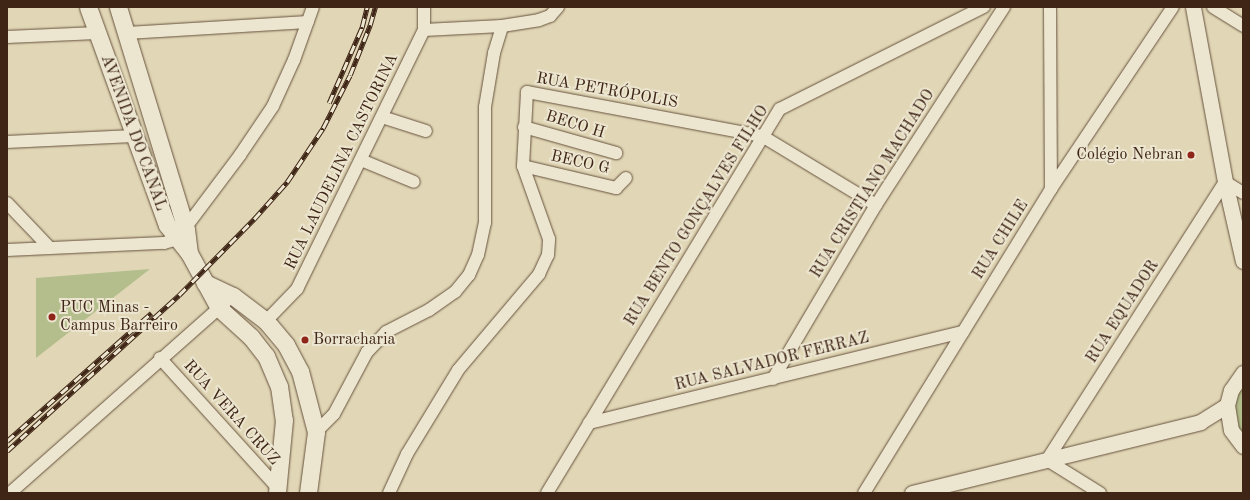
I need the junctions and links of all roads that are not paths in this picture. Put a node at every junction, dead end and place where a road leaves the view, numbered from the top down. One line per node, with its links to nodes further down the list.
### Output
1 (88, 7): 16 (main road, AVENIDA DO CANAL)
2 (118, 7): 17 (main road, AVENIDA DO CANAL)
3 (313, 7): 12 (street)
4 (424, 7): 15 (street, RUA LAUDELINA CASTORINA)
5 (558, 7): 13 (street)
6 (1004, 7): 34 (street, RUA CRISTIANO MACHADO)
7 (1050, 7): 31 (street)
8 (1173, 7): 31 (street, RUA CHILE)
9 (1193, 7): 30 (street)
10 (1213, 7): 14 (street)
11 (976, 9): 23 (street, RUA BENTO GONÇALVES FILHO)
12 (308, 22): 17 (street); 35 (street)
13 (502, 26): 15 (street); 51 (street)
14 (1243, 26)
15 (424, 30): 19 (street, RUA LAUDELINA CASTORINA)
16 (98, 33): 18 (street); 22 (main road, AVENIDA DO CANAL)
17 (127, 33): 35 (main road, AVENIDA DO CANAL)
18 (7, 37)
19 (382, 117): 21 (street); 26 (street, RUA LAUDELINA CASTORINA)
20 (524, 127): 23 (street, RUA PETRÓPOLIS); 25 (street, BECO H); 27 (street, RUA PETRÓPOLIS)
21 (426, 131)
22 (133, 136): 24 (street); 35 (main road, AVENIDA DO CANAL)
23 (762, 136): 34 (street, RUA PETRÓPOLIS); 49 (street, RUA BENTO GONÇALVES FILHO)
24 (7, 142)
25 (616, 154)
26 (361, 160): 29 (street); 42 (street, RUA LAUDELINA CASTORINA)
27 (523, 166): 28 (street, BECO G); 57 (street, RUA PETRÓPOLIS)
28 (626, 178)
29 (414, 182)
30 (1225, 182): 32 (street); 38 (street); 53 (street, RUA EQUADOR)
31 (1051, 189): 43 (street, RUA CHILE)
32 (1243, 193)
33 (7, 203): 36 (street)
34 (876, 205): 46 (street, RUA CRISTIANO MACHADO)
35 (181, 234): 36 (street); 39 (main road, AVENIDA DO CANAL)
36 (50, 248): 37 (street)
37 (7, 250)
38 (1243, 260)
39 (205, 283): 40 (main road); 41 (main road, AVENIDA DO CANAL)
40 (233, 296): 41 (street); 42 (main road)
41 (219, 308): 44 (street); 55 (main road, AVENIDA DO CANAL)
42 (266, 321): 51 (main road)
43 (963, 332): 46 (street, RUA SALVADOR FERRAZ); 59 (street, RUA CHILE)
44 (160, 358): 54 (street); 55 (street, RUA VERA CRUZ)
45 (1243, 373): 47 (street)
46 (773, 379): 49 (street, RUA SALVADOR FERRAZ)
47 (1227, 405): 48 (street); 50 (street)
48 (1200, 422): 50 (street); 53 (street)
49 (589, 423): 58 (street, RUA BENTO GONÇALVES FILHO)
50 (1231, 430): 52 (street)
51 (316, 432): 56 (main road)
52 (1243, 446)
53 (1047, 460): 60 (street); 61 (street)
54 (16, 491)
55 (277, 491)
56 (308, 493)
57 (389, 493)
58 (547, 493)
59 (864, 493)
60 (912, 493)
61 (1100, 493)

